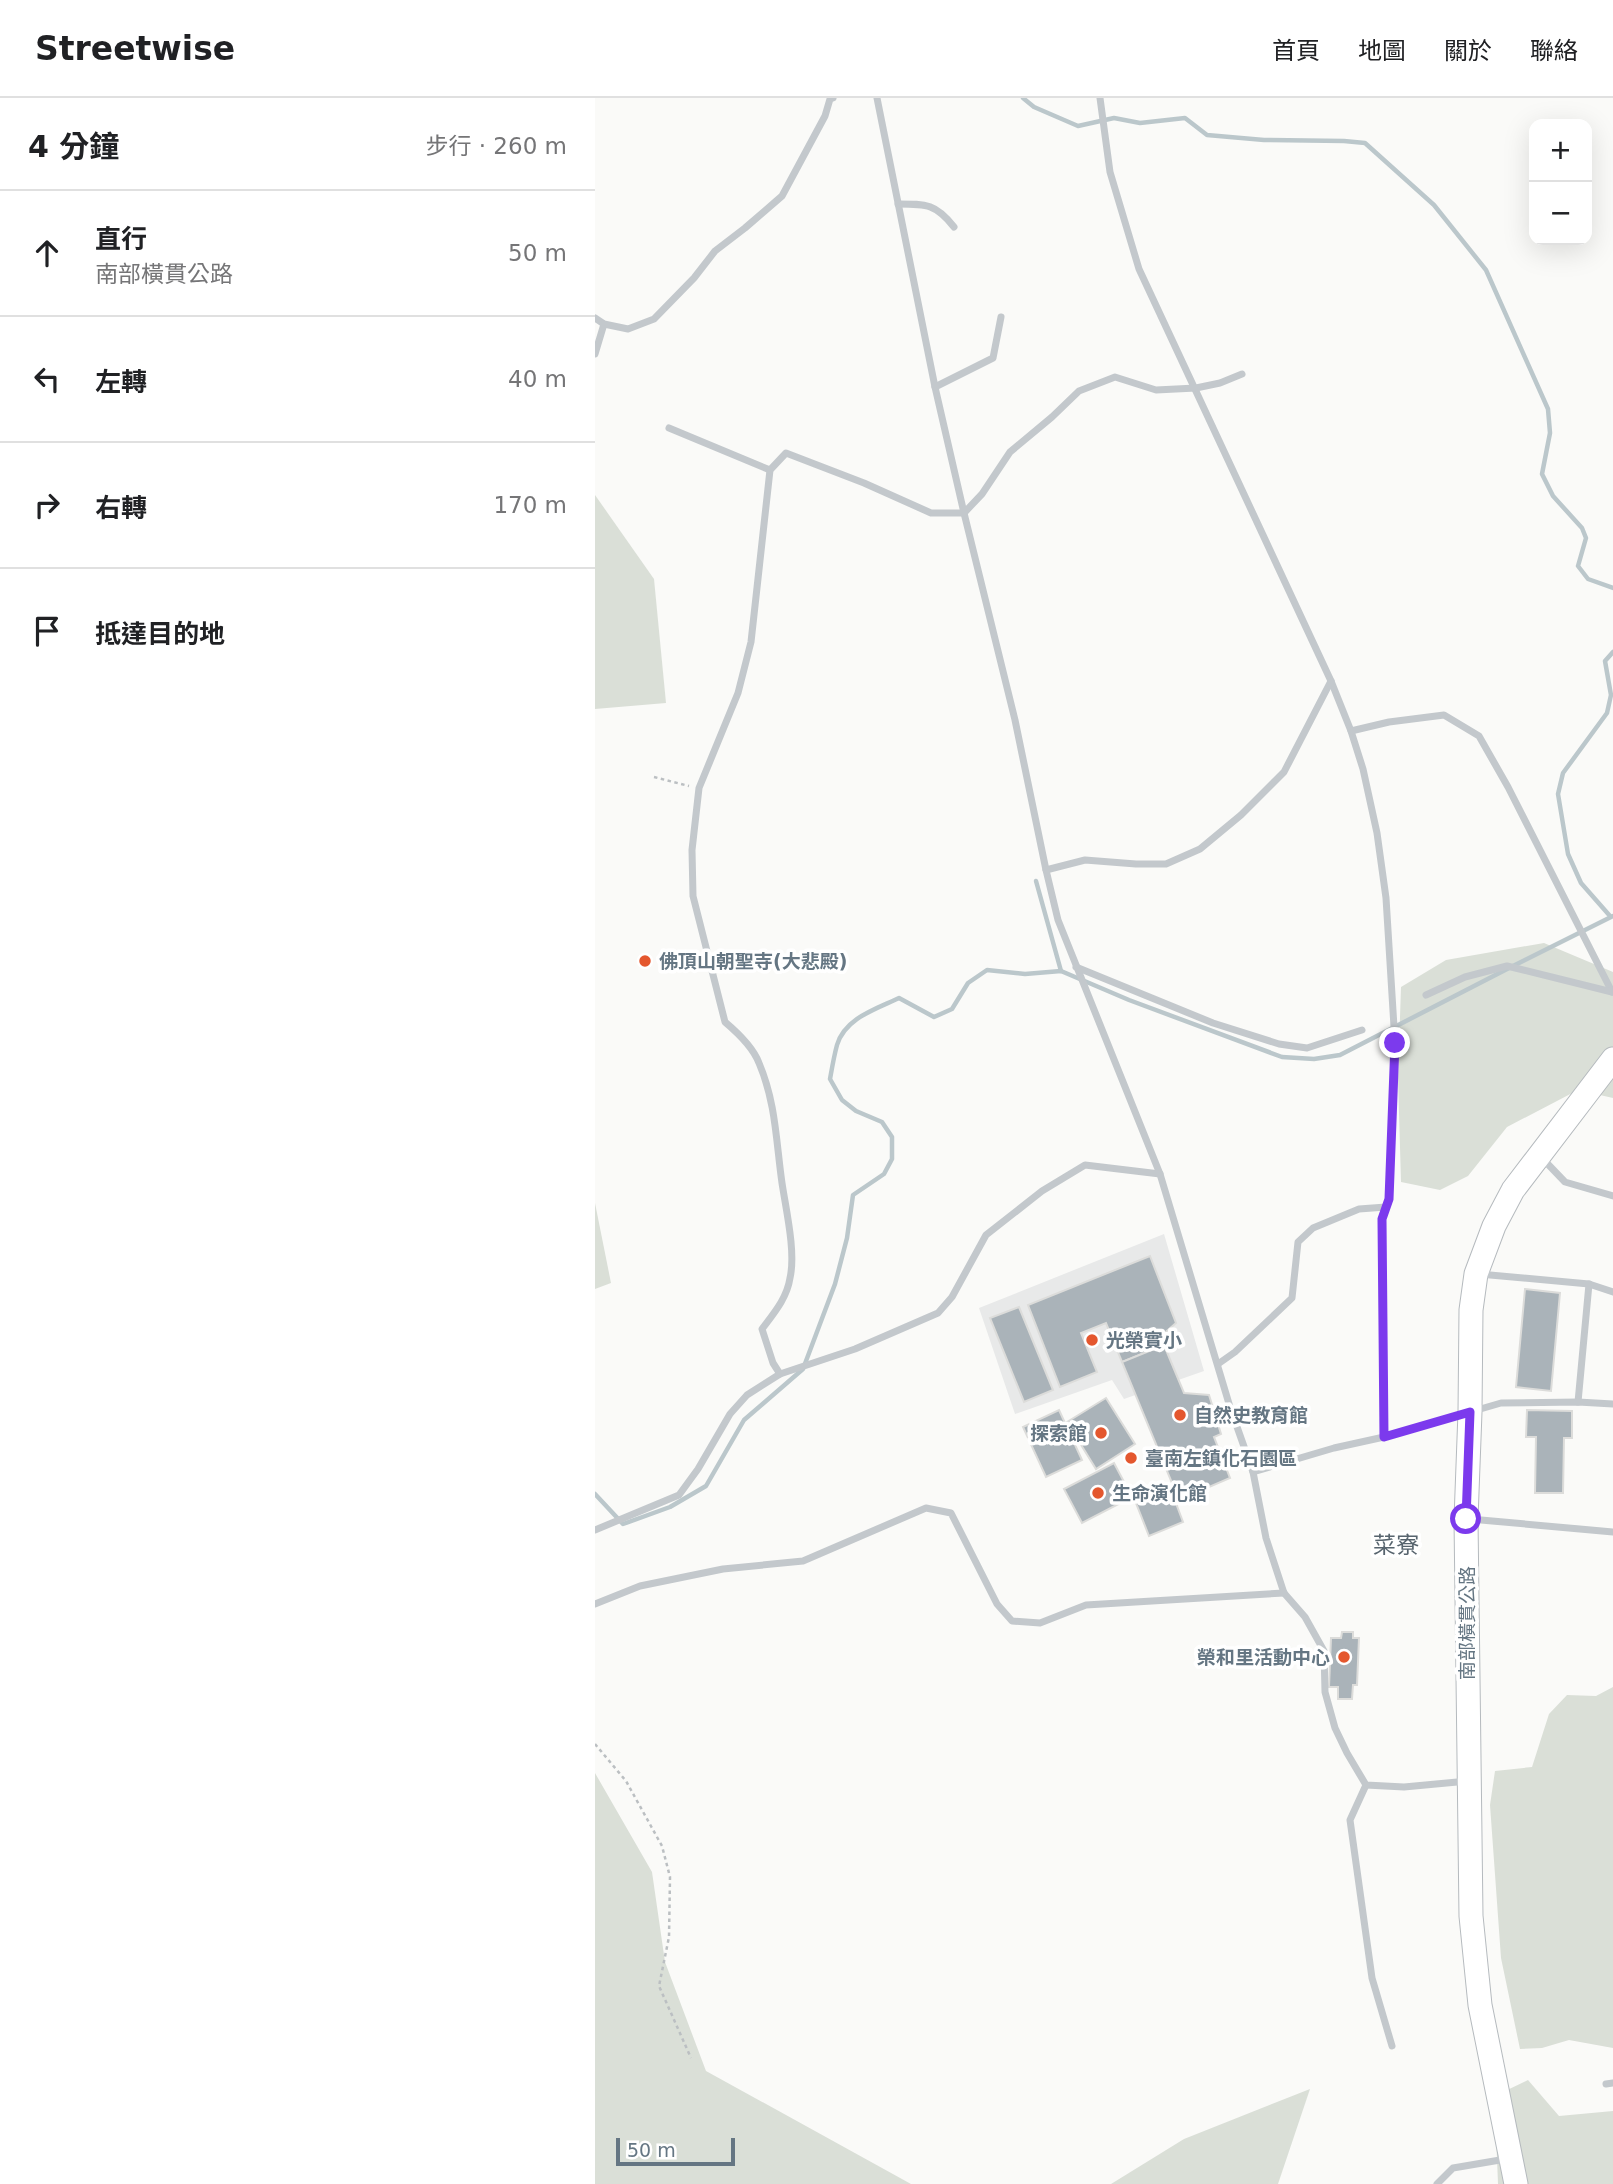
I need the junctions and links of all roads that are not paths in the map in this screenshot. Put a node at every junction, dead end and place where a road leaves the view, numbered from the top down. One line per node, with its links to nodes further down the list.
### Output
1 (833, 98): 8 (lane)
2 (877, 98): 4 (lane)
3 (1100, 98): 12 (lane)
4 (898, 204): 5 (lane); 11 (lane)
5 (954, 227)
6 (1001, 317): 11 (lane)
7 (595, 318): 8 (lane)
8 (604, 324): 9 (lane)
9 (595, 354)
10 (1242, 374): 12 (lane)
11 (935, 387): 15 (lane)
12 (1196, 388): 15 (lane); 16 (lane)
13 (669, 428): 14 (lane)
14 (771, 470): 15 (lane); 32 (lane)
15 (964, 513): 18 (lane)
16 (1331, 681): 17 (lane); 18 (lane)
17 (1351, 731): 20 (lane); 27 (lane)
18 (1046, 870): 19 (lane)
19 (1076, 967): 22 (lane); 25 (lane)
20 (1612, 992): 21 (lane)
21 (1426, 995)
22 (1363, 1030)
23 (1613, 1059): 24 (main road, 南部橫貫公路)
24 (1539, 1155): 26 (lane); 28 (main road, 南部橫貫公路)
25 (1160, 1174): 31 (lane); 32 (lane)
26 (1613, 1196)
27 (1386, 1208): 31 (lane); 36 (lane)
28 (1476, 1274): 29 (lane); 35 (main road, 南部橫貫公路)
29 (1590, 1284): 30 (lane); 33 (lane)
30 (1613, 1292)
31 (1217, 1364): 37 (lane)
32 (780, 1374): 39 (lane)
33 (1578, 1402): 34 (lane); 35 (lane)
34 (1613, 1404)
35 (1470, 1412): 36 (lane); 38 (main road, 南部橫貫公路)
36 (1384, 1437): 37 (lane)
37 (1253, 1472): 41 (lane)
38 (1466, 1519): 40 (lane); 43 (main road, 南部橫貫公路)
39 (595, 1530)
40 (1613, 1532)
41 (1284, 1593): 42 (lane); 44 (lane)
42 (595, 1604)
43 (1468, 1781): 44 (lane); 46 (main road, 南部橫貫公路)
44 (1366, 1786): 45 (lane)
45 (1392, 2046)
46 (1511, 2158): 47 (lane); 48 (main road, 南部橫貫公路)
47 (1437, 2184)
48 (1515, 2184)

